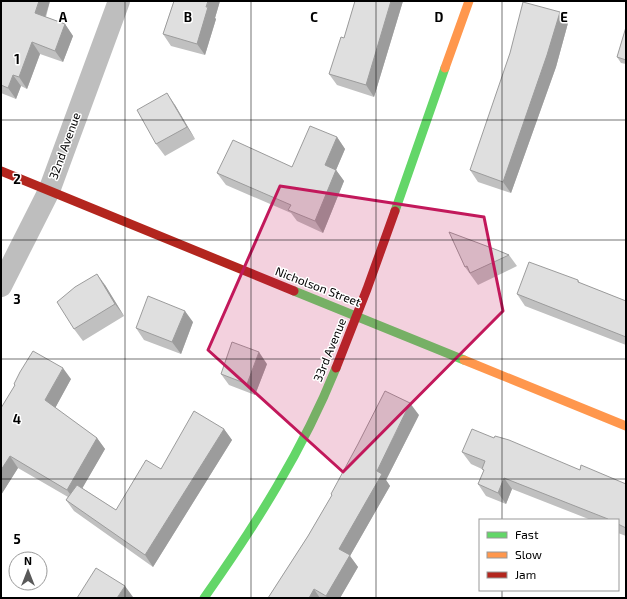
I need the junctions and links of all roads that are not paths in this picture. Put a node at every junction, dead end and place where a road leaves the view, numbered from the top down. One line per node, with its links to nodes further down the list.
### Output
1 (119, 1): 4 (street, 32nd Avenue)
2 (469, 1): 6 (street, 33rd Avenue)
3 (1, 171): 4 (street, Nicholson Street)
4 (49, 191): 5 (street, 32nd Avenue); 6 (street, Nicholson Street)
5 (1, 286)
6 (356, 315): 7 (street, Nicholson Street); 8 (street, 33rd Avenue)
7 (626, 426)
8 (204, 598)

